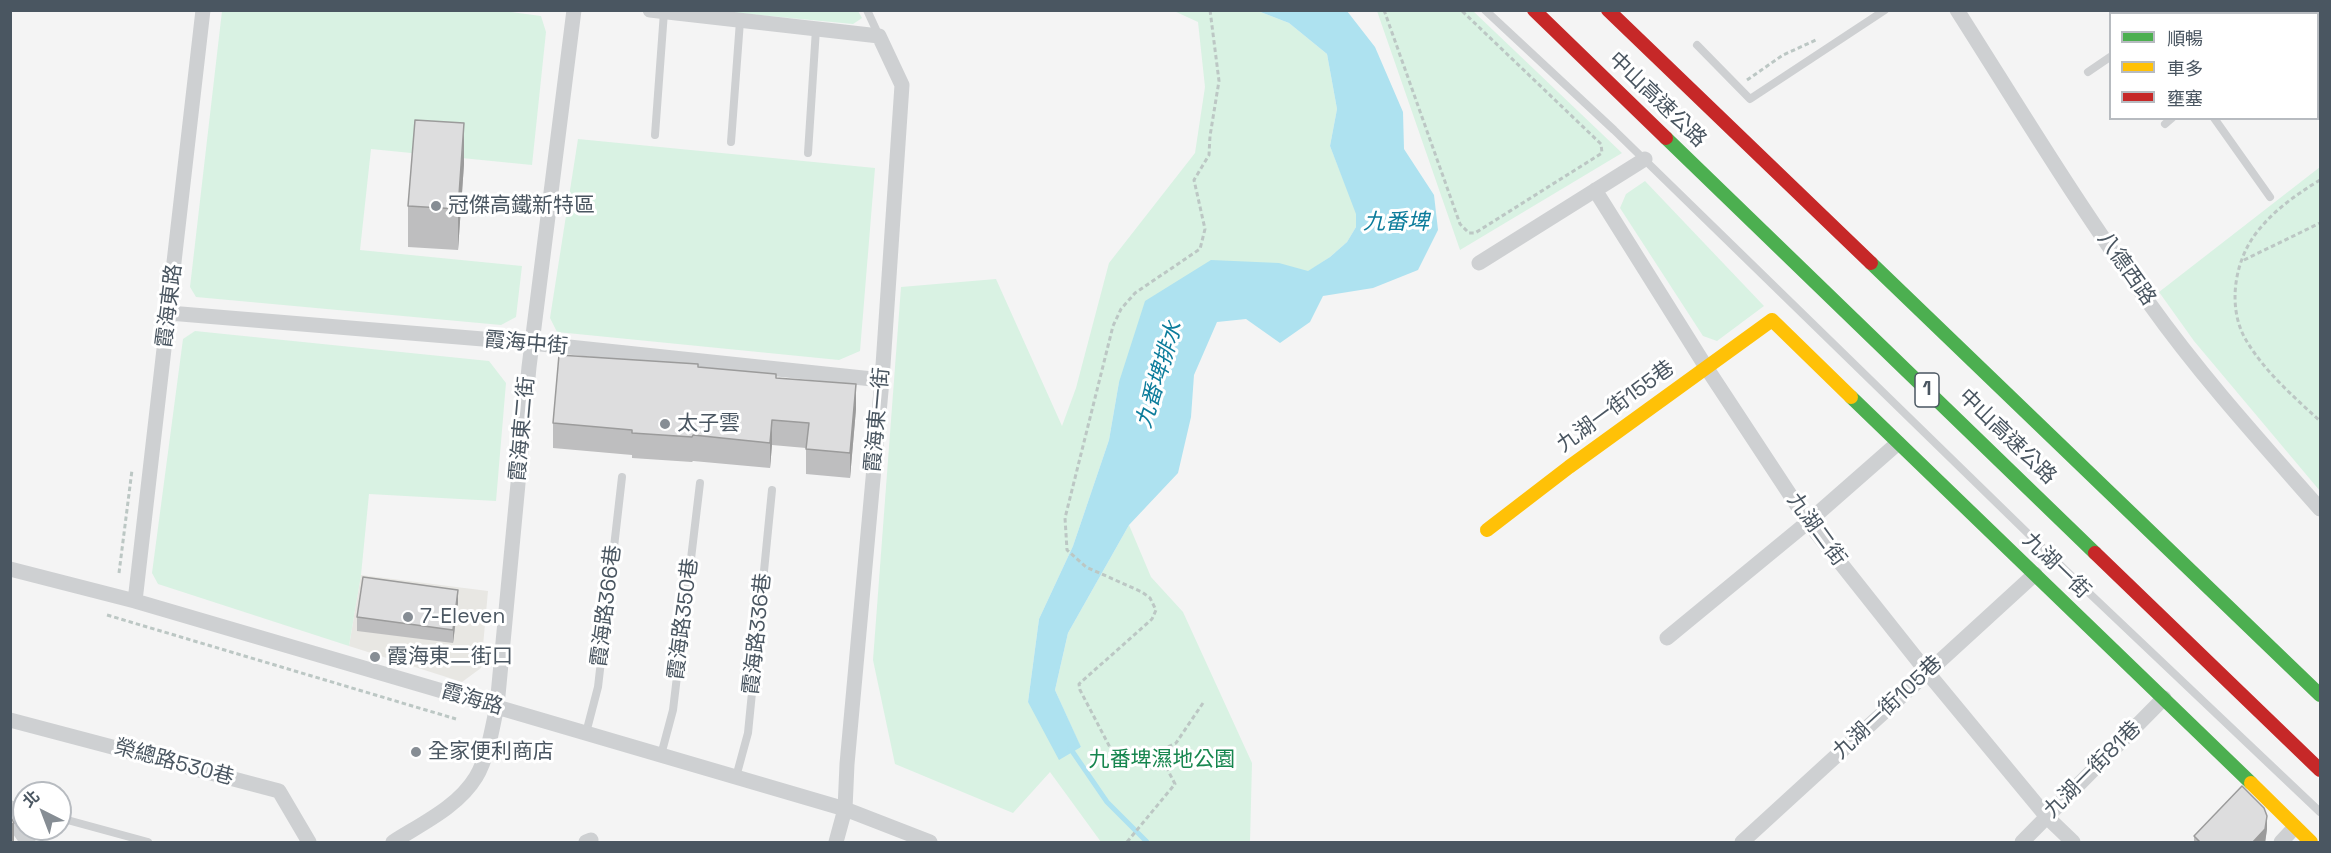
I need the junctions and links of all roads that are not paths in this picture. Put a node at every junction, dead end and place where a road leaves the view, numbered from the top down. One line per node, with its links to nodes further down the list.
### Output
1 (203, 10): 26 (street, 霞海東路)
2 (574, 10): 28 (street, 霞海東二街)
3 (867, 10): 12 (lane)
4 (1485, 10): 22 (lane)
5 (1534, 10): 49 (main road, 中山高速公路 / 1)
6 (1608, 10): 43 (main road, 中山高速公路)
7 (1884, 10): 13 (lane)
8 (1957, 10): 35 (street, 八德西路)
9 (657, 11): 10 (street); 19 (lane)
10 (740, 21): 11 (street); 20 (lane)
11 (816, 29): 12 (street); 21 (lane)
12 (879, 36): 30 (street, 霞海東一街)
13 (1697, 45)
14 (2109, 58): 15 (lane)
15 (2088, 72)
16 (2170, 120): 18 (lane)
17 (2215, 120): 24 (lane)
18 (2165, 124)
19 (655, 135)
20 (731, 142)
21 (808, 153)
22 (1644, 159): 23 (street); 52 (lane)
23 (1595, 190): 25 (street); 29 (street, 九湖二街)
24 (2270, 197)
25 (1479, 263)
26 (169, 313): 28 (street, 霞海中街); 40 (street, 霞海東路)
27 (1772, 320): 29 (main road, 九湖一街155巷); 31 (main road, 九湖一街)
28 (531, 343): 30 (street, 霞海中街); 45 (street, 霞海東二街)
29 (1706, 367): 36 (street, 九湖二街); 37 (main road, 九湖一街155巷)
30 (882, 380): 51 (street, 霞海東一街)
31 (1898, 443): 36 (street); 39 (main road, 九湖一街)
32 (622, 477): 47 (lane, 霞海路366巷)
33 (700, 483): 48 (lane, 霞海路350巷)
34 (772, 490): 50 (lane, 霞海路336巷)
35 (2320, 509)
36 (1808, 522): 41 (street); 42 (street, 九湖二街)
37 (1487, 530)
38 (10, 570): 40 (street, 霞海路)
39 (2035, 574): 42 (street, 九湖一街105巷); 44 (main road, 九湖一街)
40 (135, 601): 45 (street, 霞海路)
41 (1667, 638)
42 (1927, 672): 54 (street, 九湖二街); 57 (street, 九湖一街105巷)
43 (2320, 695)
44 (2164, 698): 54 (street, 九湖一街81巷); 56 (main road, 九湖一街)
45 (497, 706): 47 (street, 霞海路); 61 (street, 霞海東二街)
46 (10, 720): 60 (street, 榮總路530巷)
47 (586, 733): 48 (street, 霞海路)
48 (661, 755): 50 (street, 霞海路)
49 (2320, 770)
50 (736, 777): 51 (street, 霞海路)
51 (845, 809): 62 (street, 霞海東一街); 63 (street, 霞海路)
52 (2320, 812)
53 (10, 817): 58 (street)
54 (2047, 817): 64 (street, 九湖一街81巷); 65 (street, 九湖二街)
55 (72, 821): 59 (lane)
56 (2295, 827): 66 (street); 67 (main road, 九湖一街)
57 (1749, 840)
58 (28, 843)
59 (148, 843)
60 (309, 843)
61 (393, 843)
62 (836, 843)
63 (930, 843)
64 (2022, 843)
65 (2073, 843)
66 (2281, 843)
67 (2311, 843)

